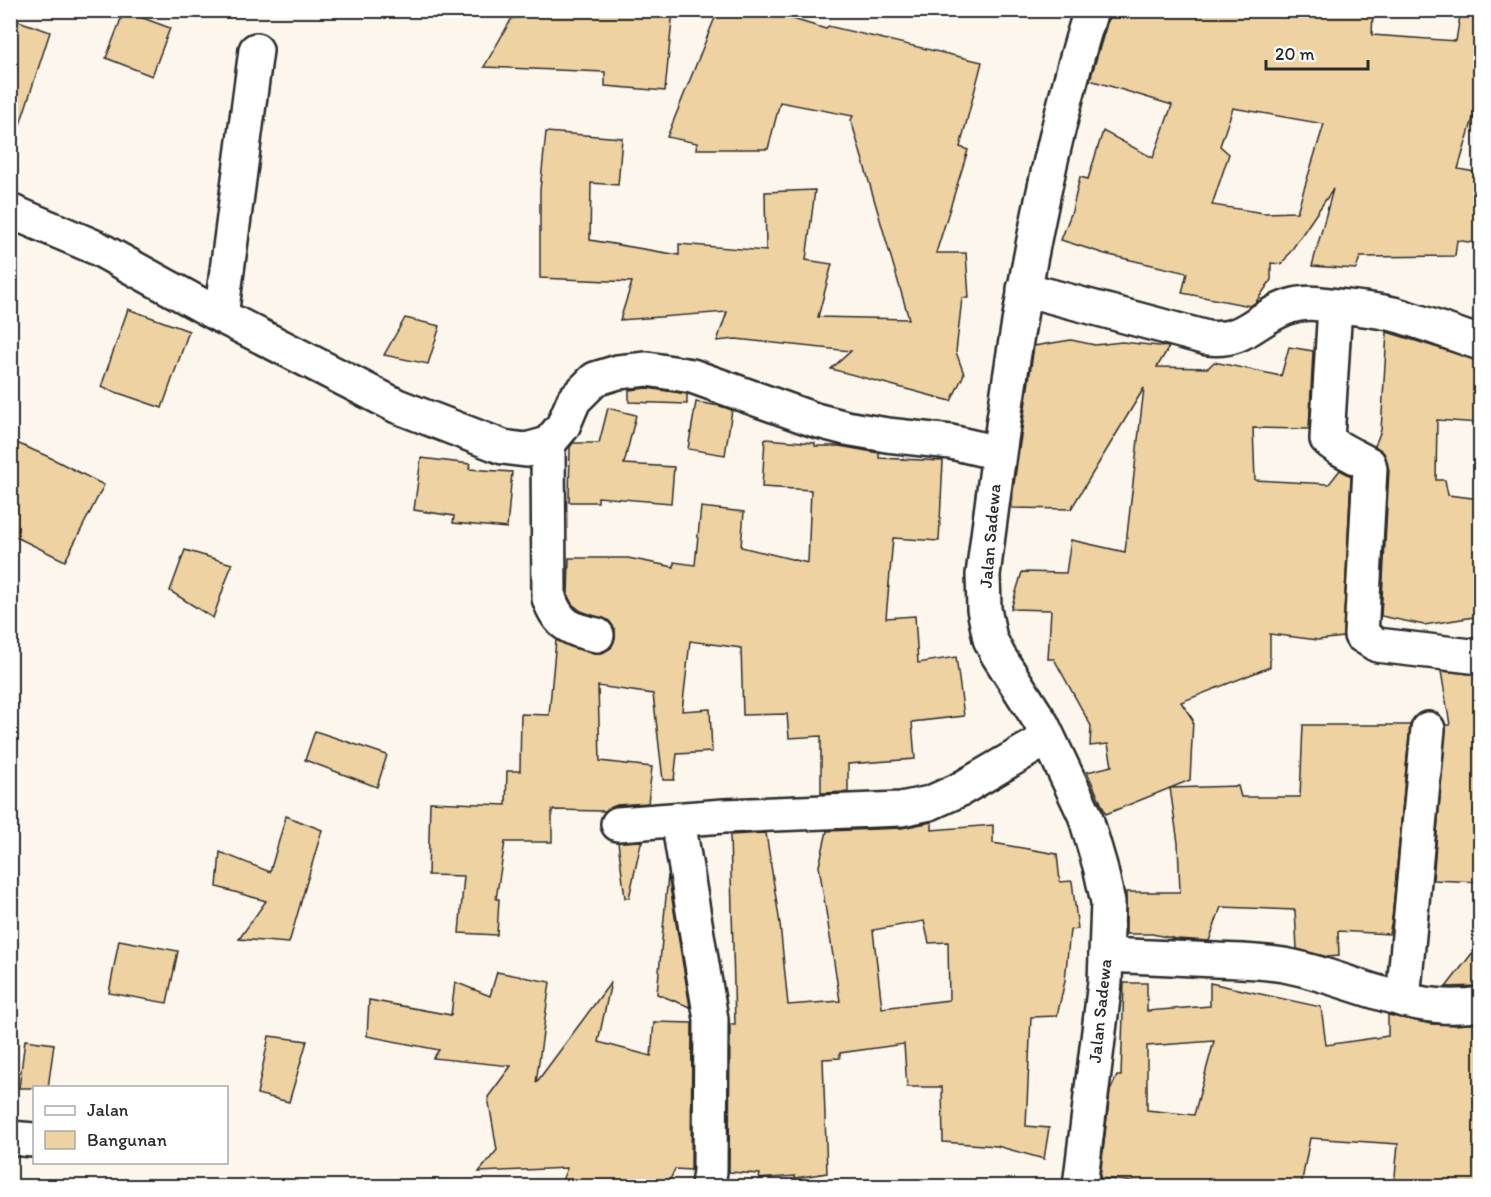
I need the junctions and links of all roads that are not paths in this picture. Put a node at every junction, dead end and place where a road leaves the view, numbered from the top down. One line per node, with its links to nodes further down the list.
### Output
1 (1091, 10): 4 (street, Jalan Sadewa)
2 (256, 50): 6 (street)
3 (10, 211): 6 (street)
4 (1024, 289): 5 (street); 9 (street, Jalan Sadewa)
5 (1335, 306): 7 (street); 11 (street)
6 (221, 316): 8 (street)
7 (1480, 343)
8 (548, 444): 9 (street); 10 (street)
9 (976, 448): 13 (street, Jalan Sadewa)
10 (597, 635)
11 (1480, 657)
12 (1428, 729): 17 (street)
13 (1023, 752): 14 (street); 16 (street, Jalan Sadewa)
14 (678, 820): 15 (street); 21 (street)
15 (618, 824)
16 (1106, 955): 17 (street); 22 (street, Jalan Sadewa)
17 (1402, 1000): 18 (street)
18 (1480, 1004)
19 (10, 1138): 20 (street)
20 (33, 1140)
21 (708, 1186)
22 (1080, 1186)

